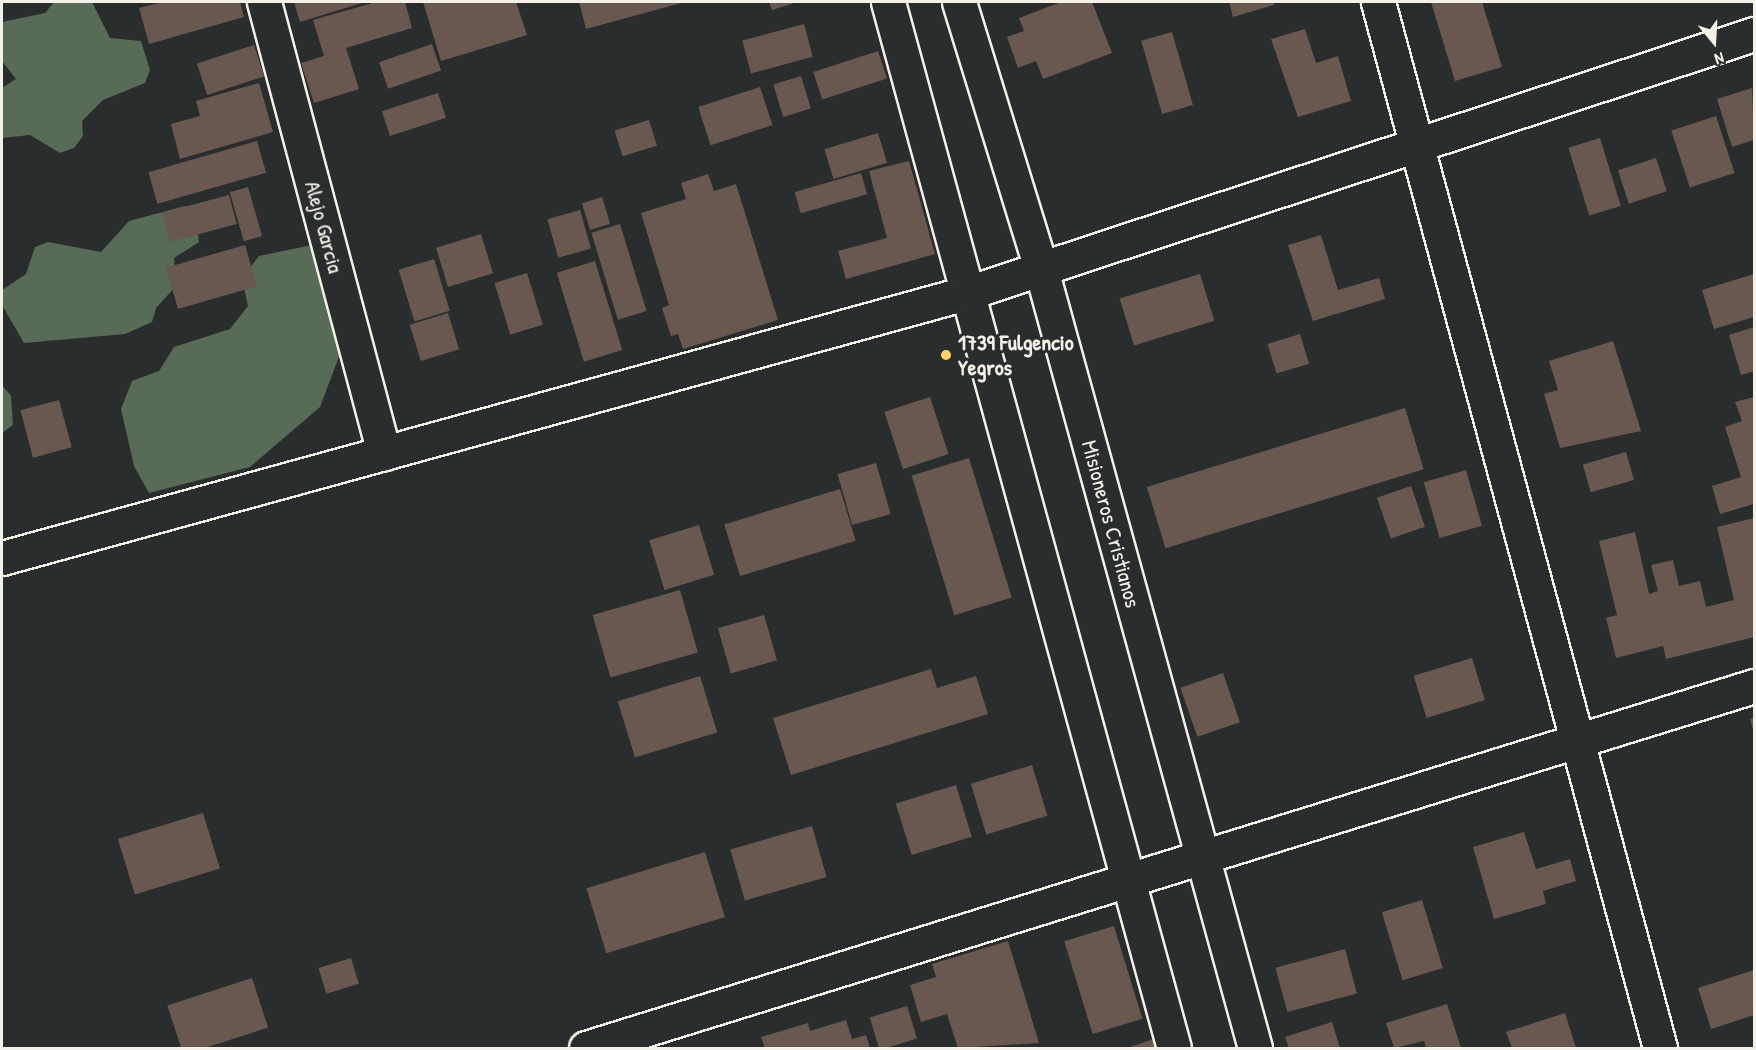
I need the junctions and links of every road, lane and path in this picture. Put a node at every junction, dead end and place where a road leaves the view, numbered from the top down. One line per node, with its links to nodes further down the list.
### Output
1 (264, 2): 9 (street, Alejo Garcia)
2 (888, 2): 8 (street)
3 (959, 2): 7 (street, Misioneros Cristianos)
4 (1378, 2): 6 (street)
5 (1755, 34): 6 (street)
6 (1418, 144): 7 (street); 12 (street)
7 (1041, 269): 8 (street); 13 (street, Misioneros Cristianos)
8 (970, 292): 9 (street); 14 (street)
9 (384, 453): 10 (street)
10 (2, 558)
11 (1755, 686): 12 (street)
12 (1579, 741): 13 (street); 18 (street)
13 (1203, 859): 14 (street); 17 (street, Misioneros Cristianos)
14 (1129, 881): 15 (street); 16 (street)
15 (586, 1048)
16 (1174, 1048)
17 (1256, 1048)
18 (1660, 1048)

